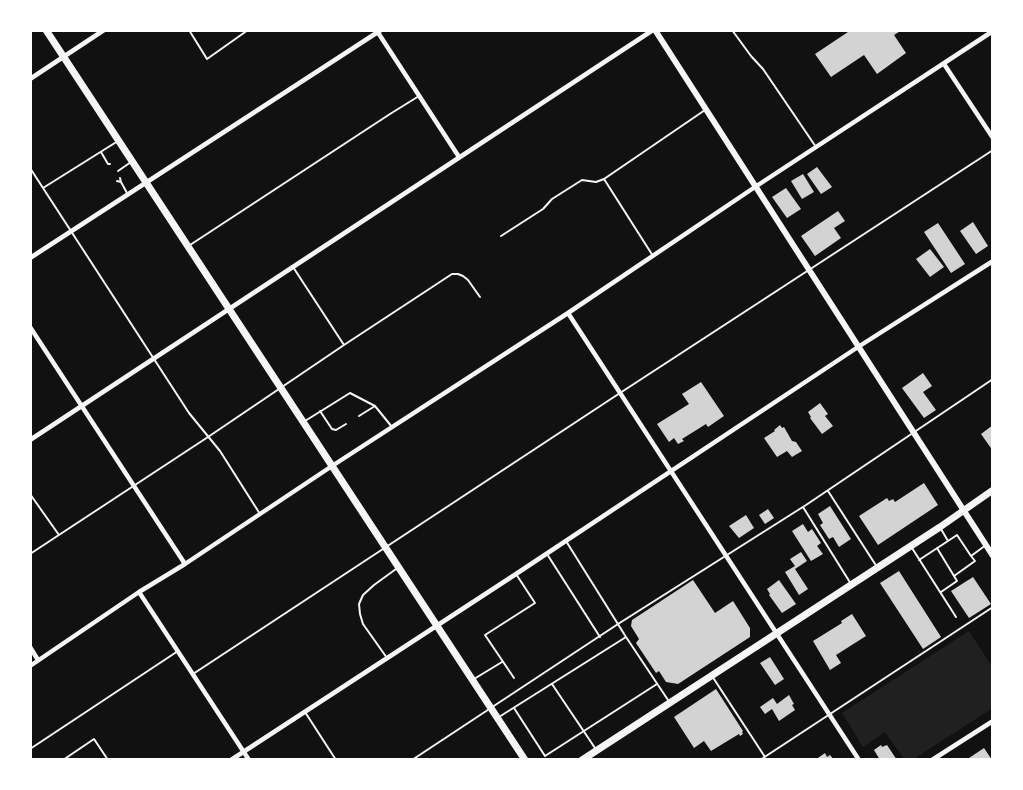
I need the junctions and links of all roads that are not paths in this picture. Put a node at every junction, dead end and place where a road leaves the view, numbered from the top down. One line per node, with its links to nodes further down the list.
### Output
1 (46, 30): 9 (main road)
2 (104, 30): 9 (street)
3 (189, 30): 4 (lane)
4 (248, 30)
5 (654, 30): 13 (street); 19 (street)
6 (732, 30): 16 (lane)
7 (378, 31): 12 (street); 26 (street)
8 (993, 32): 10 (street)
9 (63, 57): 11 (street); 15 (main road)
10 (944, 64): 14 (street); 16 (street)
11 (30, 79)
12 (419, 96): 19 (street); 32 (lane)
13 (706, 110): 24 (lane); 27 (street)
14 (993, 138)
15 (119, 141): 18 (lane); 20 (main road)
16 (816, 147): 27 (street)
17 (993, 150): 37 (lane)
18 (101, 152): 21 (lane); 28 (lane)
19 (459, 157): 36 (street)
20 (132, 161): 23 (lane); 26 (main road)
21 (108, 165)
22 (30, 168): 28 (lane)
23 (118, 171)
24 (604, 179): 31 (lane); 33 (lane)
25 (119, 180): 29 (lane)
26 (146, 183): 29 (street); 32 (main road)
27 (755, 187): 33 (street); 37 (street)
28 (43, 188): 30 (lane)
29 (129, 195): 30 (street)
30 (71, 231): 34 (street); 44 (lane)
31 (501, 236)
32 (188, 247): 39 (main road)
33 (653, 256): 40 (street)
34 (30, 258)
35 (993, 261): 43 (street)
36 (293, 267): 39 (street); 42 (lane)
37 (808, 270): 43 (street); 47 (lane)
38 (480, 297): 42 (lane)
39 (229, 310): 44 (street); 46 (main road)
40 (568, 313): 47 (street); 54 (street)
41 (30, 327): 49 (street)
42 (344, 345): 46 (lane)
43 (858, 347): 55 (street); 59 (street)
44 (154, 359): 49 (street); 56 (lane)
45 (993, 379): 55 (lane)
46 (280, 387): 52 (main road); 56 (lane)
47 (620, 393): 59 (street); 73 (lane)
48 (375, 405): 50 (lane); 51 (lane); 54 (lane)
49 (82, 407): 57 (street); 60 (street)
50 (320, 411): 52 (lane); 53 (lane)
51 (359, 416)
52 (303, 422): 58 (main road)
53 (346, 424)
54 (392, 427): 58 (street)
55 (913, 432): 61 (lane); 65 (street)
56 (208, 437): 60 (lane); 66 (lane)
57 (30, 440)
58 (332, 466): 66 (street); 73 (main road)
59 (671, 471): 69 (street); 77 (street)
60 (134, 486): 68 (lane); 81 (street)
61 (828, 490): 64 (lane); 83 (lane)
62 (993, 490): 65 (main road)
63 (30, 494): 68 (lane)
64 (803, 507): 77 (lane); 86 (lane)
65 (963, 510): 67 (main road); 71 (street)
66 (260, 514): 81 (street)
67 (940, 527): 70 (lane); 72 (main road)
68 (59, 535): 75 (lane)
69 (566, 541): 76 (street); 91 (lane)
70 (948, 541): 74 (lane); 78 (lane)
71 (986, 545): 78 (lane); 79 (street)
72 (911, 546): 80 (lane); 83 (main road)
73 (385, 548): 82 (main road); 102 (lane)
74 (937, 548): 80 (lane); 85 (lane)
75 (30, 554)
76 (547, 554): 84 (street); 94 (lane)
77 (726, 556): 91 (lane); 93 (street)
78 (971, 556): 85 (lane)
79 (993, 556)
80 (920, 560): 88 (lane)
81 (185, 564): 87 (street)
82 (398, 567): 92 (main road); 98 (lane)
83 (877, 567): 86 (main road)
84 (516, 574): 92 (street); 100 (lane)
85 (954, 576): 88 (lane)
86 (851, 584): 93 (main road)
87 (139, 592): 97 (street); 99 (street)
88 (940, 592): 90 (lane)
89 (993, 607): 112 (lane)
90 (956, 617)
91 (618, 624): 94 (lane); 95 (lane)
92 (437, 626): 98 (street); 105 (main road)
93 (777, 633): 103 (main road); 112 (street)
94 (600, 636): 109 (lane)
95 (626, 637): 106 (lane); 107 (lane)
96 (30, 647): 99 (street)
97 (178, 651): 102 (street); 116 (lane)
98 (387, 659): 111 (street)
99 (38, 660): 101 (street)
100 (502, 662): 104 (lane); 105 (lane)
101 (30, 666)
102 (193, 674): 118 (street)
103 (711, 675): 108 (main road); 119 (lane)
104 (514, 678)
105 (473, 680): 109 (main road)
106 (552, 684): 110 (lane); 115 (lane)
107 (657, 684): 108 (lane); 115 (lane)
108 (670, 703): 117 (main road)
109 (491, 708): 113 (main road); 125 (lane)
110 (514, 708): 113 (lane); 115 (lane)
111 (305, 712): 118 (street); 124 (lane)
112 (830, 715): 119 (lane); 129 (street)
113 (497, 718): 126 (main road)
114 (993, 721): 130 (street)
115 (584, 730): 117 (lane)
116 (30, 749)
117 (597, 750): 127 (main road)
118 (244, 752): 122 (street); 123 (street)
119 (765, 757): 128 (lane)
120 (63, 760): 121 (lane)
121 (108, 760)
122 (231, 760)
123 (249, 760)
124 (336, 760)
125 (412, 760)
126 (525, 760)
127 (582, 760)
128 (760, 760)
129 (859, 760)
130 (932, 760)

